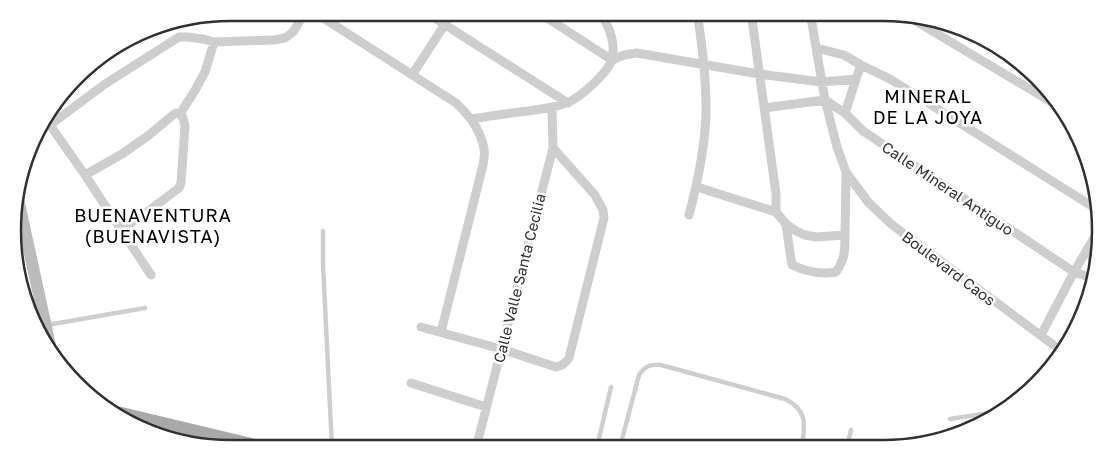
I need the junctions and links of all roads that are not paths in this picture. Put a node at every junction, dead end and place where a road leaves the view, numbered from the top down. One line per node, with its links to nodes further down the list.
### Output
1 (300, 21): 12 (street)
2 (328, 21): 18 (street)
3 (439, 21): 10 (street)
4 (447, 21): 10 (street)
5 (552, 21): 14 (street)
6 (605, 21): 14 (street)
7 (698, 21): 15 (street)
8 (752, 21): 17 (street)
9 (812, 21): 13 (street)
10 (445, 25): 18 (street); 23 (street)
11 (922, 25): 21 (street)
12 (214, 42): 27 (street); 28 (street)
13 (816, 48): 16 (street); 20 (street)
14 (612, 60): 15 (street); 23 (street)
15 (704, 64): 17 (street); 34 (street)
16 (862, 65): 19 (street); 35 (street)
17 (759, 74): 20 (street); 25 (street)
18 (412, 75): 29 (street)
19 (856, 79): 20 (street); 26 (street)
20 (822, 82): 22 (street)
21 (1044, 97)
22 (825, 100): 25 (street); 26 (street, Calle Mineral Antiguo); 32 (street)
23 (568, 103): 24 (street)
24 (552, 107): 29 (street); 31 (street, Calle Valle Santa Cecilia)
25 (764, 108): 36 (street)
26 (845, 113): 46 (street, Calle Mineral Antiguo)
27 (180, 114): 33 (street); 40 (street)
28 (55, 117)
29 (471, 119): 53 (street)
30 (49, 125): 33 (street)
31 (553, 148): 56 (street, Calle Valle Santa Cecilia); 56 (street)
32 (846, 172): 42 (street); 54 (street, Boulevard Caos)
33 (85, 175): 40 (street)
34 (696, 187): 36 (street); 37 (street)
35 (1090, 205)
36 (776, 212): 39 (street)
37 (689, 215)
38 (22, 217): 50 (street)
39 (786, 224): 42 (street); 42 (street)
40 (121, 229): 47 (street)
41 (323, 232): 65 (lane)
42 (845, 235)
43 (1091, 242): 44 (street)
44 (1089, 246): 45 (street); 46 (street)
45 (1090, 252)
46 (1074, 272): 48 (street, Calle Mineral Antiguo); 54 (street)
47 (151, 275)
48 (1087, 276)
49 (144, 308): 50 (lane)
50 (46, 325): 52 (street)
51 (421, 327): 53 (street)
52 (47, 332)
53 (441, 332): 56 (street)
54 (1041, 335): 55 (street, Boulevard Caos)
55 (1056, 347)
56 (500, 349): 59 (street, Calle Valle Santa Cecilia)
57 (411, 383): 59 (street)
58 (612, 388): 67 (lane)
59 (486, 407): 66 (street, Calle Valle Santa Cecilia)
60 (983, 414): 62 (lane)
61 (138, 418): 64 (main road)
62 (950, 419)
63 (851, 430): 70 (lane)
64 (230, 440)
65 (332, 440)
66 (478, 440)
67 (599, 440)
68 (622, 440): 69 (lane)
69 (803, 440)
70 (849, 440)

